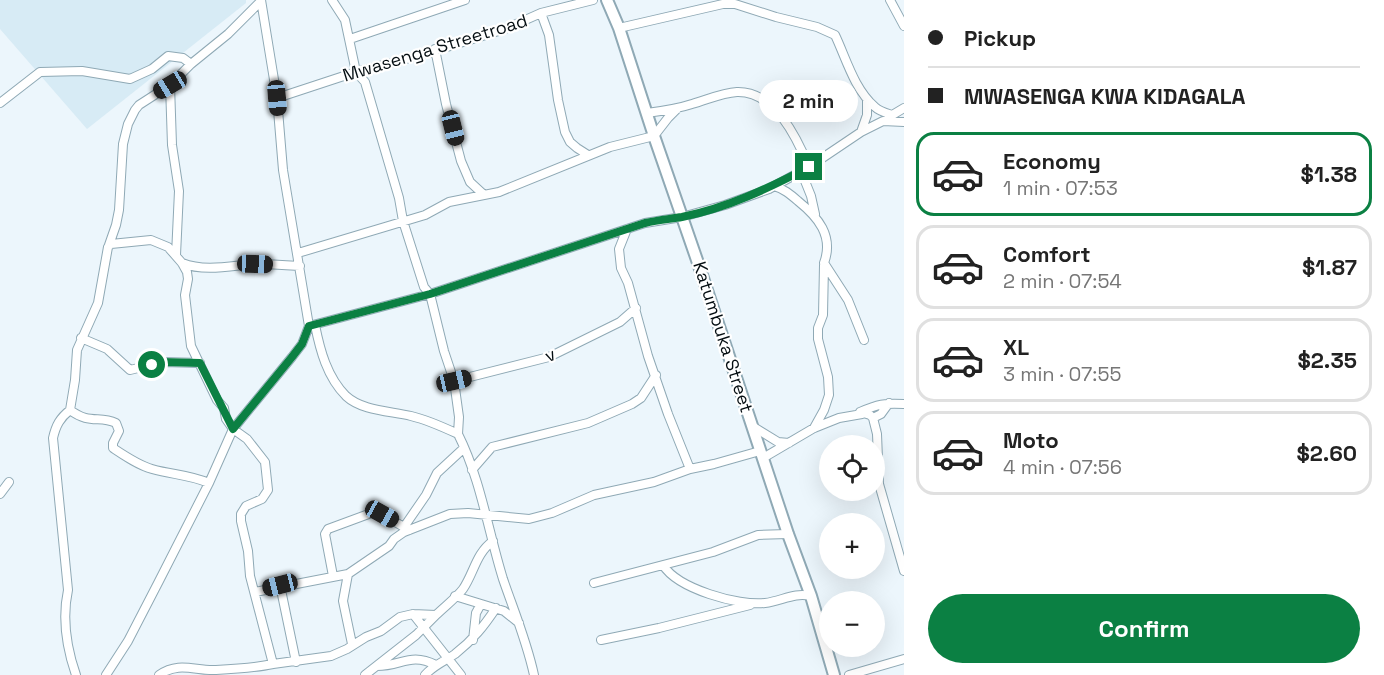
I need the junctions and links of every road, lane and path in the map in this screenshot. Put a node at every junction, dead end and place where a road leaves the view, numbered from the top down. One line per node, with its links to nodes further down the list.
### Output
1 (332, 0): 10 (street)
2 (465, 0): 10 (street)
3 (593, 0): 7 (street, Mwasenga Streetroad)
4 (608, 0): 9 (main road, Katumbuka Street)
5 (890, 0): 8 (street)
6 (261, 1): 12 (street); 15 (street)
7 (541, 13): 11 (street, Mwasenga Streetroad); 26 (street)
8 (904, 26)
9 (620, 28): 16 (street); 20 (main road, Katumbuka Street)
10 (350, 39): 13 (street)
11 (435, 49): 13 (street, Mwasenga Streetroad); 29 (street)
12 (191, 64): 14 (street); 17 (street)
13 (356, 72): 15 (street, Mwasenga Streetroad); 32 (street)
14 (170, 85): 34 (street); 36 (street)
15 (277, 98): 35 (street)
16 (867, 98): 21 (street); 24 (street)
17 (0, 103)
18 (678, 108): 20 (street); 25 (street); 27 (street)
19 (904, 108): 21 (street)
20 (647, 113): 25 (main road, Katumbuka Street)
21 (892, 115): 22 (street)
22 (883, 122): 23 (street); 24 (street)
23 (904, 122)
24 (861, 132): 27 (street)
25 (654, 136): 26 (street); 31 (main road, Katumbuka Street)
26 (588, 155): 29 (street)
27 (805, 169): 28 (street); 30 (street)
28 (774, 186): 30 (street); 31 (street)
29 (483, 194): 32 (street)
30 (815, 214): 37 (street)
31 (682, 217): 33 (street); 53 (main road, Katumbuka Street)
32 (403, 221): 35 (street); 40 (street)
33 (627, 229): 40 (street); 41 (street)
34 (108, 245): 36 (street); 43 (street)
35 (298, 253): 39 (street)
36 (176, 255): 38 (street)
37 (824, 263): 44 (street); 54 (street)
38 (182, 264): 39 (street); 45 (street)
39 (300, 266): 42 (street)
40 (430, 294): 42 (street); 47 (street)
41 (636, 308): 46 (street); 47 (street, v)
42 (312, 326): 55 (street); 56 (street)
43 (81, 338): 45 (street); 50 (street)
44 (864, 340)
45 (200, 363): 55 (street)
46 (656, 375): 60 (street); 61 (street)
47 (454, 381): 56 (street)
48 (889, 403): 49 (street); 51 (street); 52 (street)
49 (904, 404)
50 (70, 410): 63 (street); 94 (street)
51 (860, 412): 52 (street); 54 (street)
52 (873, 418): 70 (street)
53 (752, 426): 57 (street); 59 (main road, Katumbuka Street)
54 (814, 428): 57 (street)
55 (233, 429): 63 (street); 75 (street)
56 (458, 434): 58 (street)
57 (791, 443): 59 (street)
58 (464, 448): 61 (street); 66 (street)
59 (762, 455): 60 (street); 67 (main road, Katumbuka Street)
60 (690, 469): 65 (street)
61 (472, 470): 65 (street)
62 (9, 482): 64 (street)
63 (208, 483): 95 (street)
64 (0, 494)
65 (488, 516): 66 (street); 68 (street)
66 (407, 529): 71 (street); 72 (street)
67 (788, 534): 69 (street); 77 (main road, Katumbuka Street)
68 (493, 541): 76 (street); 83 (street)
69 (663, 565): 73 (street); 78 (street)
70 (904, 571)
71 (348, 574): 72 (street); 87 (street)
72 (333, 576): 74 (street)
73 (594, 583)
74 (280, 585): 75 (street); 89 (street)
75 (255, 592): 91 (street)
76 (455, 596): 79 (street); 82 (street)
77 (811, 596): 78 (street); 101 (main road, Katumbuka Street)
78 (755, 603): 86 (street)
79 (481, 604): 80 (street); 85 (street)
80 (496, 608): 83 (street); 85 (street)
81 (413, 614): 82 (street); 84 (street); 87 (street)
82 (436, 615): 84 (street)
83 (520, 624): 100 (street)
84 (423, 628): 88 (street); 93 (street)
85 (473, 640): 88 (street)
86 (601, 640)
87 (352, 644): 89 (street)
88 (448, 659): 92 (street); 99 (street)
89 (296, 662): 91 (street)
90 (902, 662): 102 (street)
91 (273, 664): 96 (street)
92 (436, 665): 93 (street); 98 (street)
93 (376, 666): 97 (street)
94 (76, 675)
95 (106, 675)
96 (159, 675)
97 (365, 675)
98 (425, 675)
99 (461, 675)
100 (534, 675)
101 (834, 675)
102 (849, 675)

